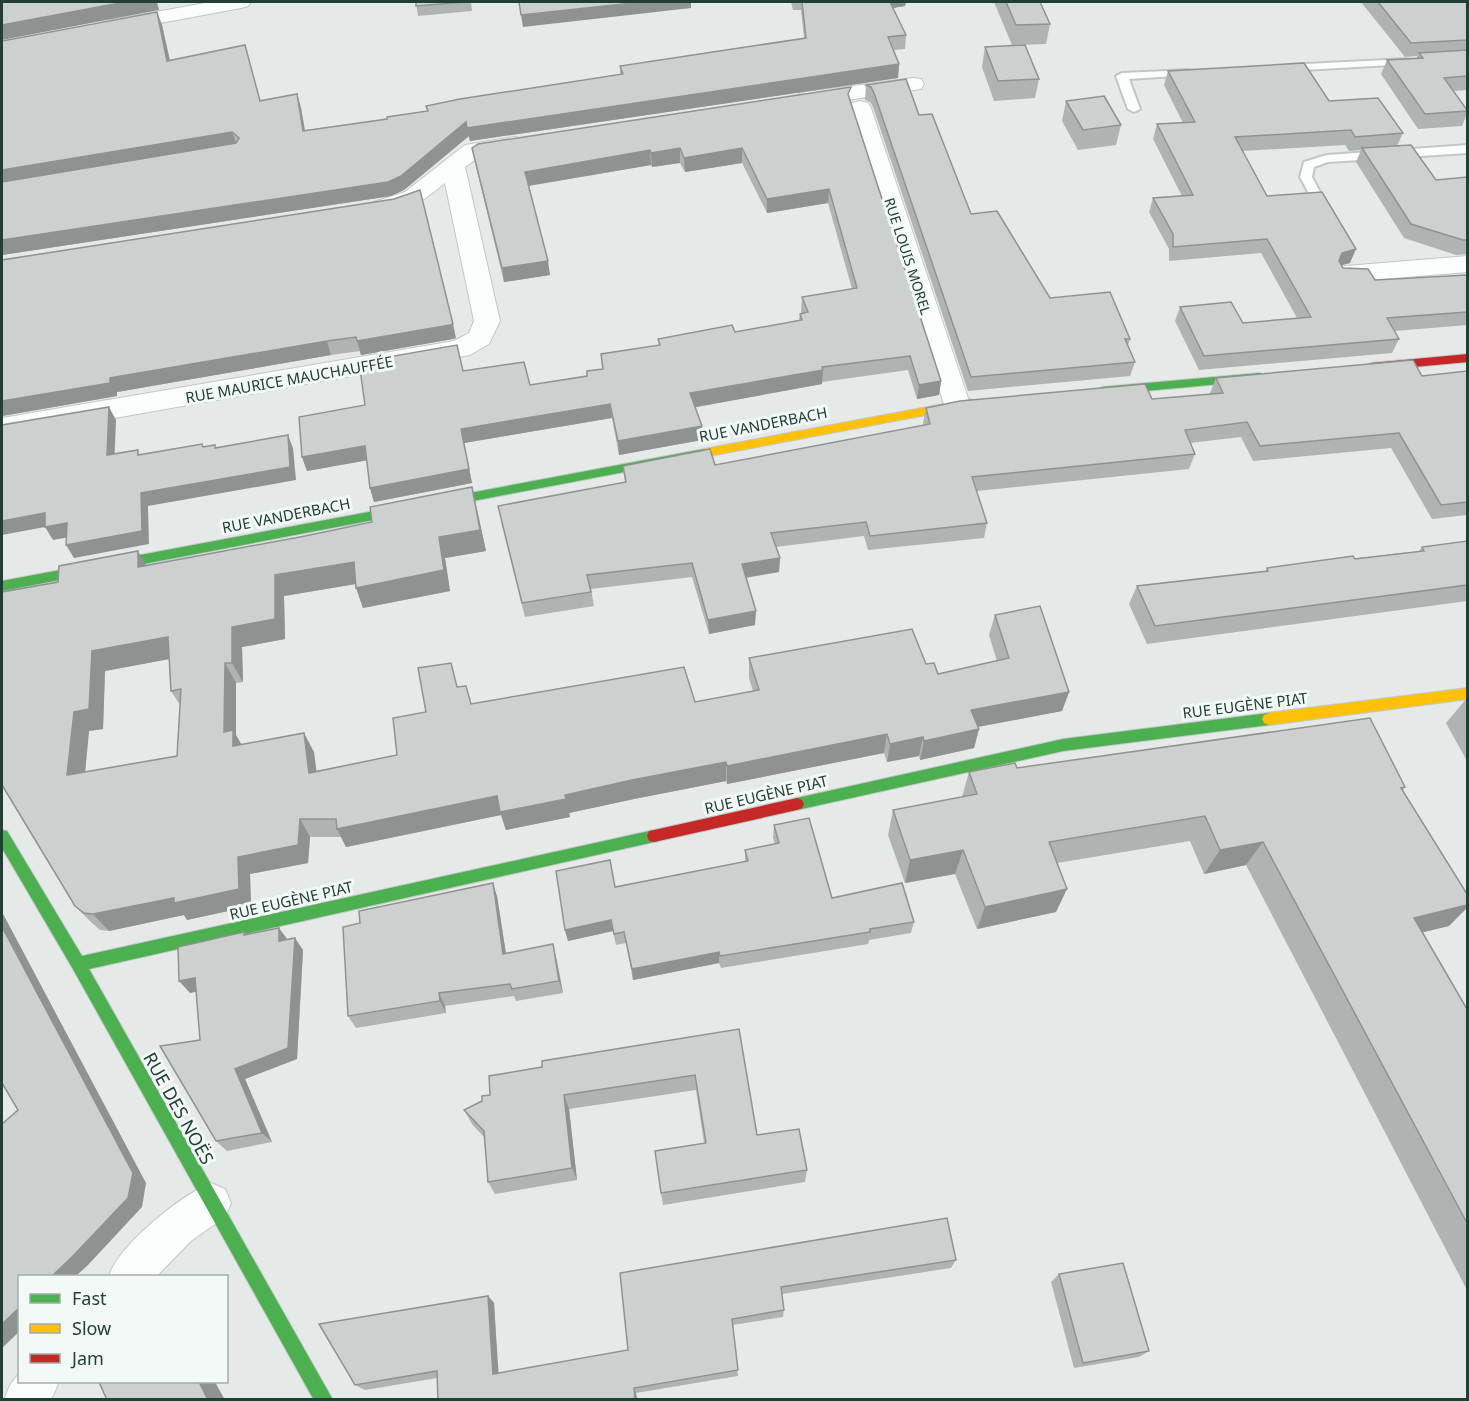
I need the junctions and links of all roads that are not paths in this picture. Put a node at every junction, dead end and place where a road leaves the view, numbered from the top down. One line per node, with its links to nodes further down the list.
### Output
1 (241, 2): 2 (street)
2 (96, 30)
3 (1420, 61): 4 (lane)
4 (1277, 68)
5 (1205, 72): 9 (lane)
6 (913, 84): 7 (street)
7 (784, 103)
8 (860, 108): 23 (street, RUE LOUIS MOREL)
9 (1134, 109)
10 (537, 141): 12 (street)
11 (1467, 149): 13 (lane)
12 (453, 165): 14 (street); 16 (street, RUE MAURICE MAUCHAUFFÉE)
13 (1316, 196)
14 (397, 204): 15 (street); 16 (street)
15 (362, 210)
16 (463, 211): 24 (street, RUE MAURICE MAUCHAUFFÉE)
17 (1467, 264): 18 (street)
18 (1346, 274)
19 (1467, 358): 20 (street)
20 (1361, 368)
21 (1278, 375): 22 (street)
22 (1088, 392)
23 (969, 403): 25 (street, RUE VANDERBACH)
24 (2, 428)
25 (2, 586)
26 (1467, 693): 27 (street, RUE EUGÈNE PIAT)
27 (1356, 707): 28 (street); 30 (street, RUE EUGÈNE PIAT)
28 (1374, 739)
29 (2, 836): 30 (street, RUE DES NOËS)
30 (78, 964): 31 (street, RUE DES NOËS)
31 (212, 1203): 32 (street); 35 (street, RUE DES NOËS)
32 (130, 1275)
33 (37, 1383): 34 (street)
34 (25, 1400)
35 (324, 1400)

